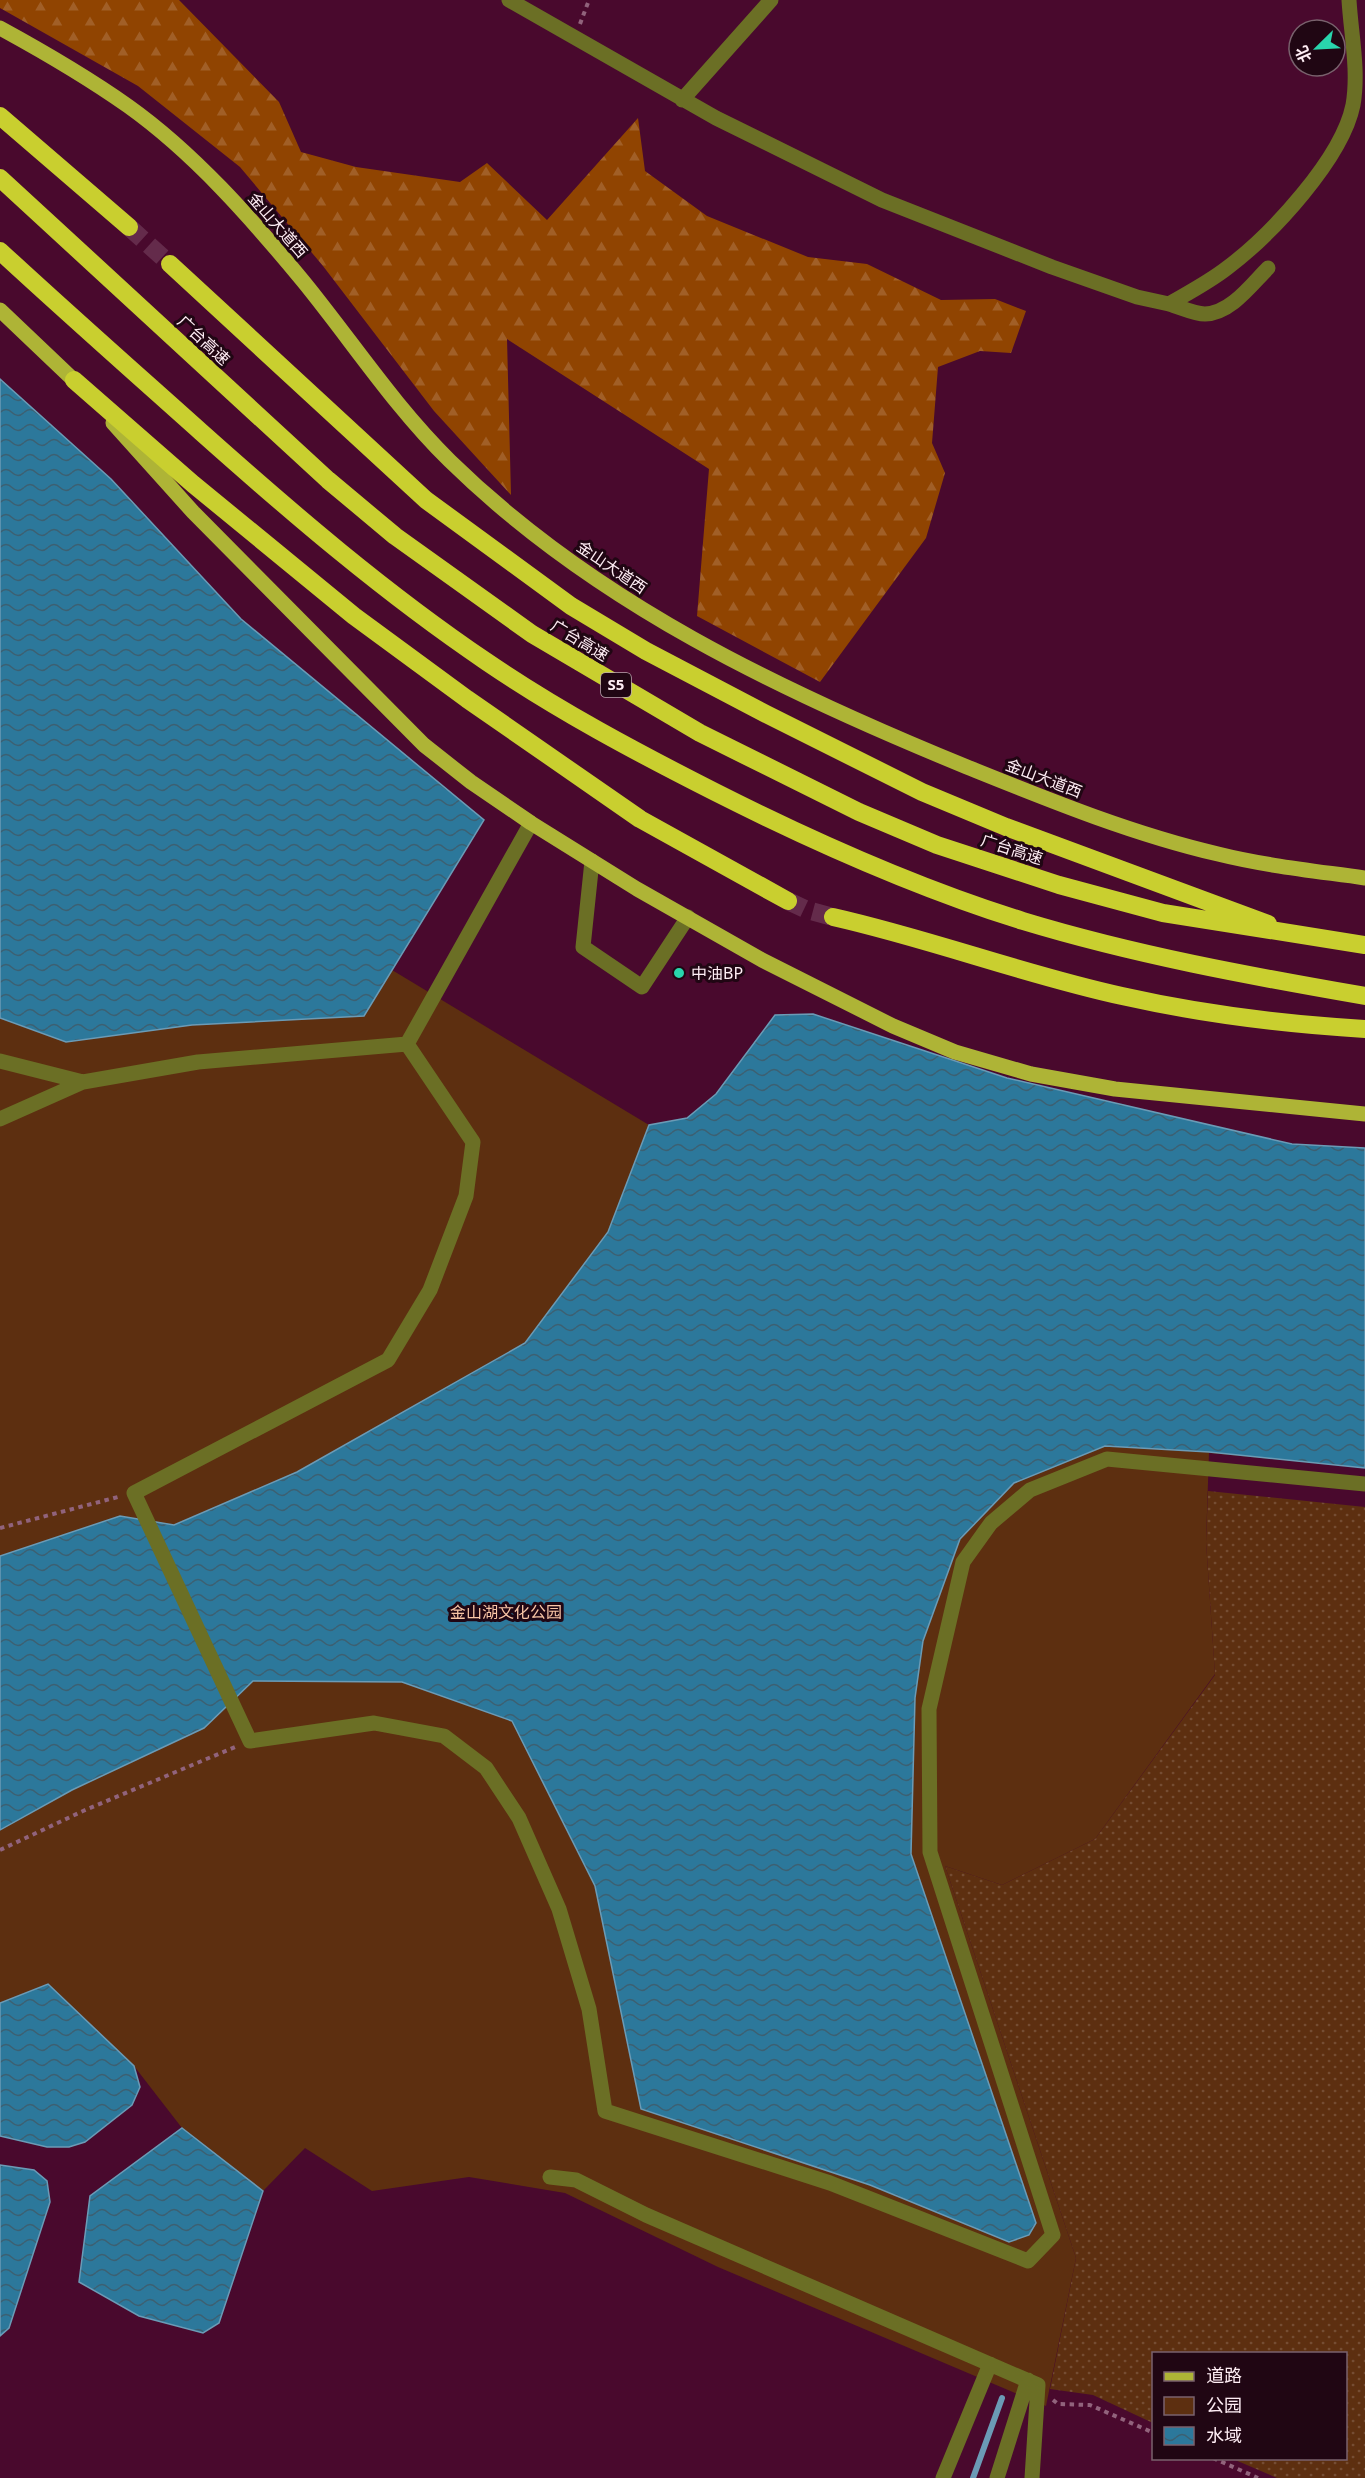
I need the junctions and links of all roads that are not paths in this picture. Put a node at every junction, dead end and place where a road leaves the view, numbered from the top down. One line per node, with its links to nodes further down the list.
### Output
1 (509, 0): 5 (street)
2 (771, 0): 5 (street)
3 (1349, 0): 12 (street)
4 (0, 28): 17 (main road, 金山大道西)
5 (682, 100): 12 (street)
6 (0, 116): 8 (highway)
7 (0, 178): 21 (highway, 广台高速 / S5)
8 (129, 227)
9 (0, 251): 23 (highway)
10 (170, 264): 21 (highway)
11 (1268, 268): 12 (street)
12 (1169, 304)
13 (0, 310): 14 (main road)
14 (74, 380): 15 (main road); 18 (highway)
15 (531, 823): 16 (main road); 25 (street)
16 (592, 861): 19 (main road); 19 (street)
17 (1365, 878)
18 (788, 901)
19 (688, 917): 28 (main road)
20 (833, 917): 24 (highway)
21 (1307, 938): 22 (highway, 广台高速 / S5)
22 (1365, 945)
23 (1365, 996)
24 (1365, 1029)
25 (407, 1044): 27 (street); 30 (street)
26 (0, 1061): 27 (street)
27 (83, 1082): 29 (street)
28 (1365, 1114)
29 (0, 1119)
30 (1365, 1484)
31 (550, 2177): 32 (street)
32 (990, 2364): 33 (street); 34 (street)
33 (1033, 2382): 35 (street); 36 (street)
34 (943, 2478)
35 (997, 2478)
36 (1032, 2478)

